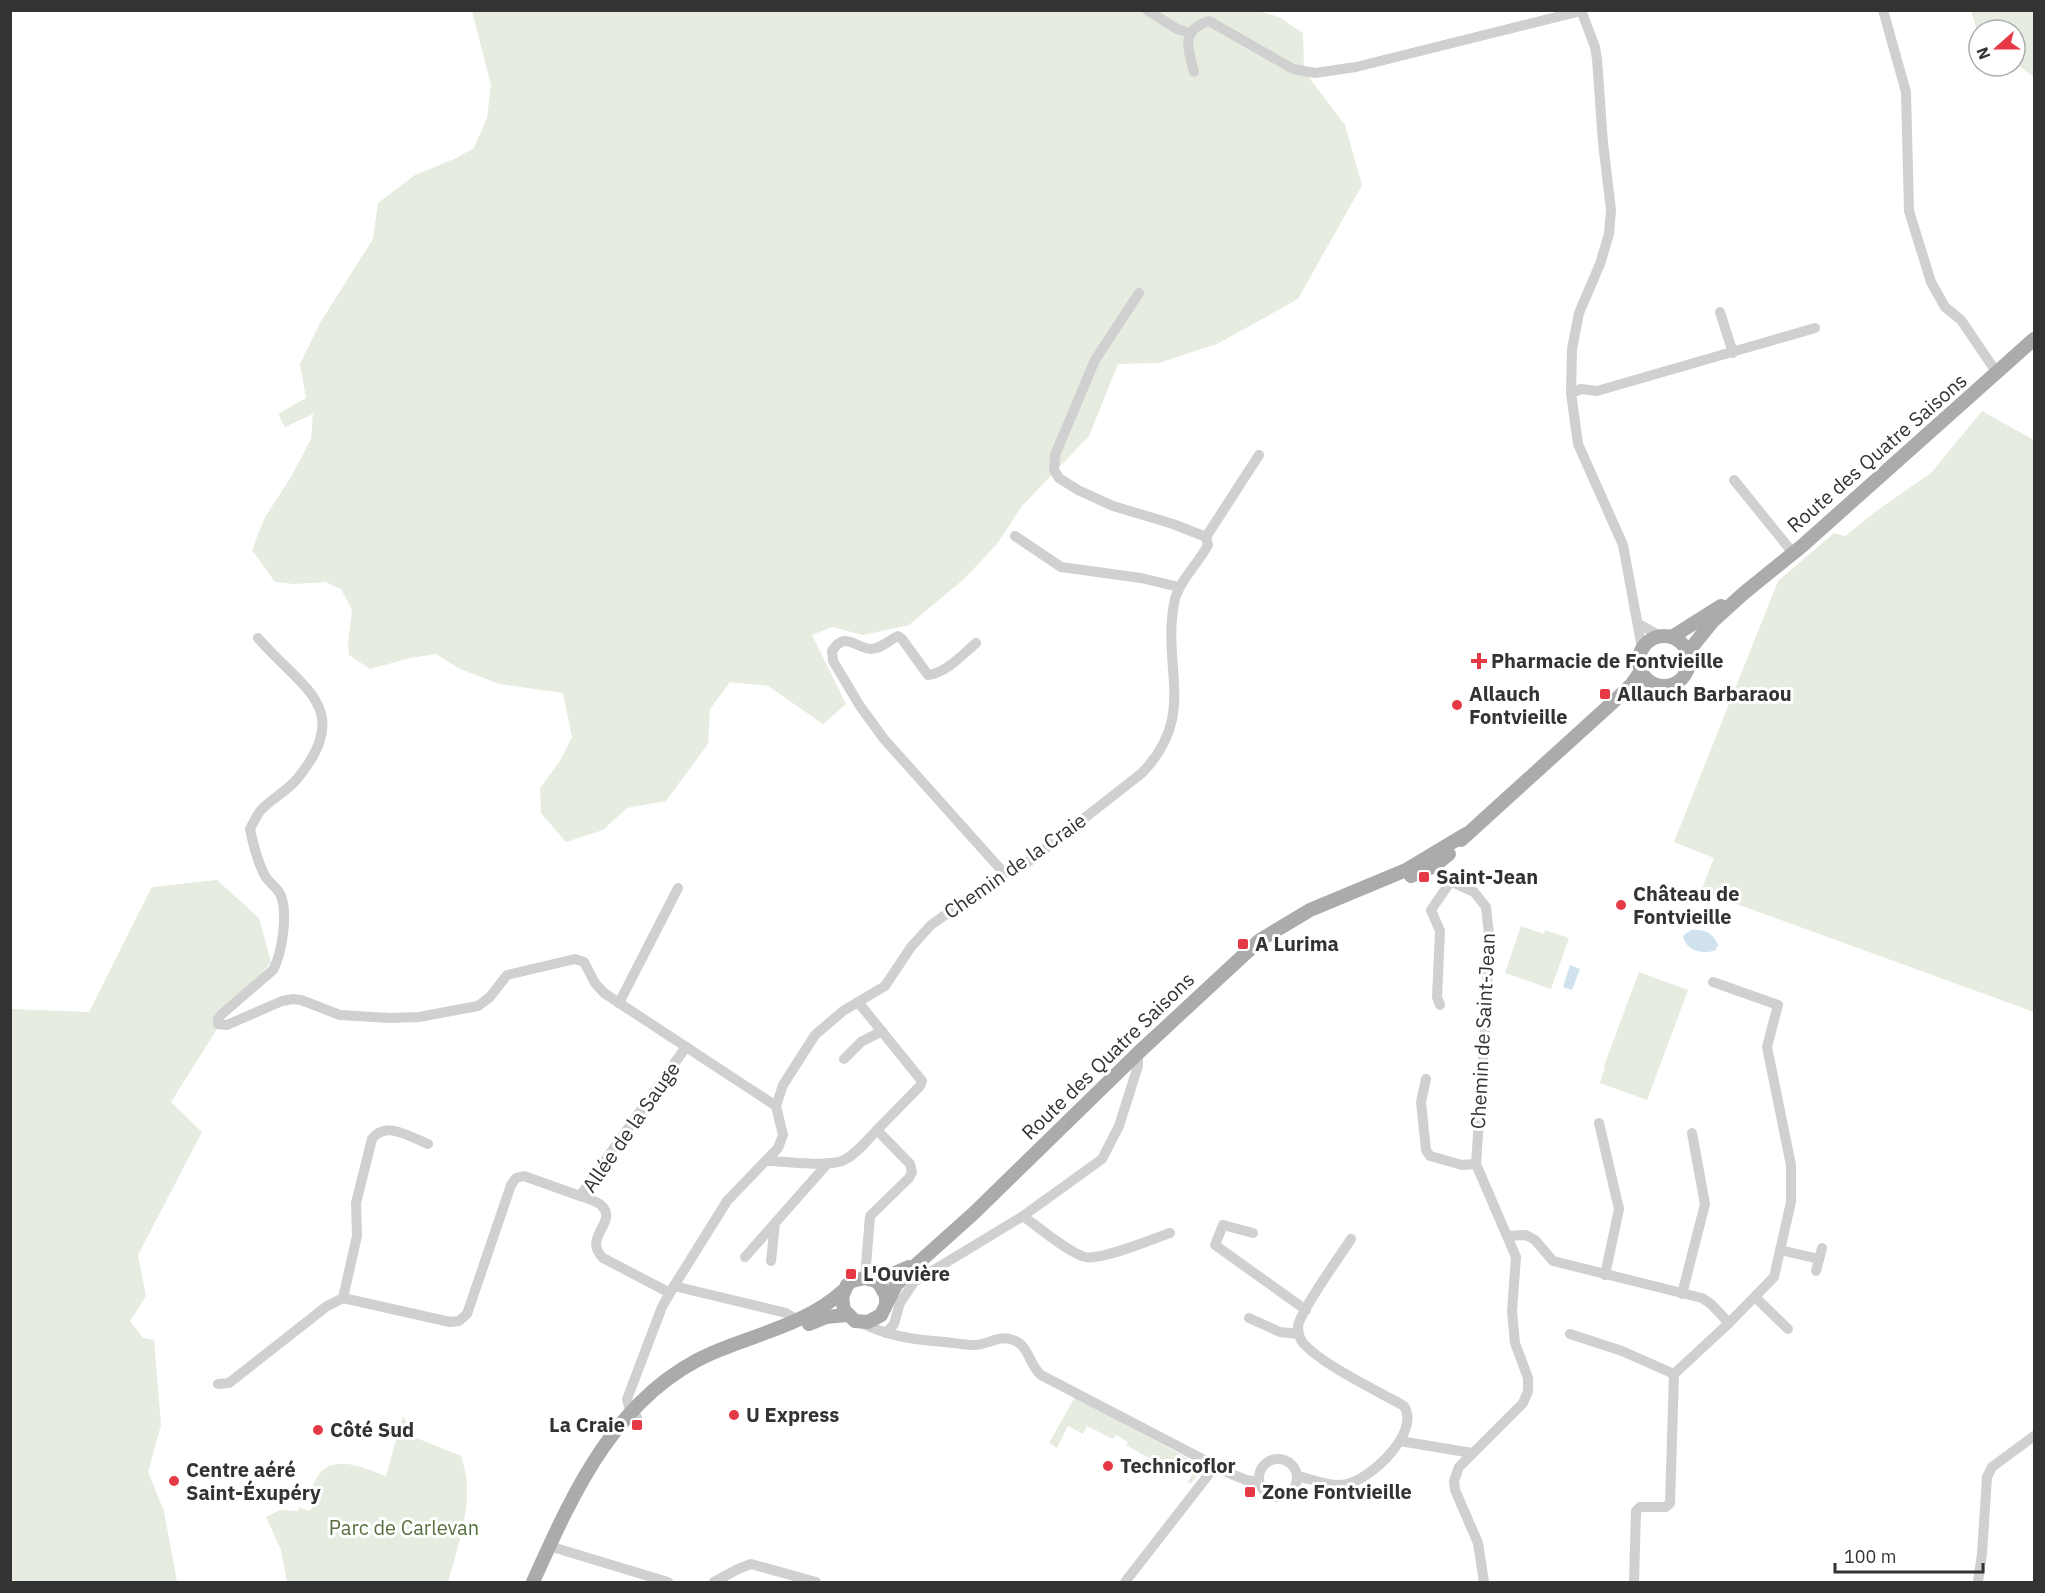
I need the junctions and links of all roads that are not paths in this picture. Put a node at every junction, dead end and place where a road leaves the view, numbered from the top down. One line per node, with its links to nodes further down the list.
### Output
1 (1147, 10): 4 (street)
2 (1883, 10): 11 (street)
3 (1581, 11): 4 (street); 12 (street)
4 (1190, 33): 5 (street)
5 (1194, 72)
6 (1139, 292): 16 (street)
7 (1720, 312): 10 (street)
8 (1815, 328): 10 (street)
9 (2034, 339): 11 (main road, Route des Quatre Saisons)
10 (1733, 353): 12 (street)
11 (1997, 373): 17 (main road, Route des Quatre Saisons)
12 (1570, 393): 20 (street)
13 (1259, 454): 16 (street, Chemin de la Craie)
14 (1734, 480): 17 (street)
15 (1015, 536): 18 (street)
16 (1206, 537): 18 (street, Chemin de la Craie)
17 (1793, 553): 19 (main road, Route des Quatre Saisons)
18 (1179, 587): 30 (street, Chemin de la Craie)
19 (1744, 593): 21 (main road, Route des Quatre Saisons); 25 (main road, Route des Quatre Saisons)
20 (1639, 624): 21 (street); 24 (street)
21 (1666, 637): 24 (main road, Route des Quatre Saisons); 25 (main road)
22 (258, 638): 35 (street)
23 (976, 643): 30 (street)
24 (1642, 648): 26 (main road)
25 (1688, 653): 27 (main road, Route des Quatre Saisons)
26 (1641, 671): 27 (main road); 28 (main road, Route des Quatre Saisons)
27 (1657, 685): 28 (main road, Route des Quatre Saisons)
28 (1612, 703): 29 (main road, Route des Quatre Saisons)
29 (1436, 858): 31 (street, Chemin de Saint-Jean); 39 (main road, Route des Quatre Saisons)
30 (1004, 873): 34 (street, Chemin de la Craie)
31 (1451, 881): 36 (street); 49 (street, Chemin de Saint-Jean)
32 (678, 888): 35 (street)
33 (1713, 982): 57 (street)
34 (858, 1002): 37 (street); 42 (street, Chemin de la Craie)
35 (619, 1003): 38 (street)
36 (1440, 1005)
37 (882, 1031): 40 (street); 44 (street)
38 (686, 1047): 42 (street); 50 (street, Allée de la Sauge)
39 (1138, 1053): 51 (street); 60 (main road, Route des Quatre Saisons)
40 (844, 1059)
41 (1426, 1079): 49 (street)
42 (776, 1106): 47 (street)
43 (1599, 1123): 62 (street)
44 (877, 1130): 48 (street); 63 (street)
45 (1692, 1133): 66 (street)
46 (428, 1144): 68 (street)
47 (767, 1161): 48 (street); 64 (street)
48 (828, 1163): 52 (street)
49 (1476, 1164): 55 (street)
50 (580, 1196): 64 (street, Allée de la Sauge); 68 (street)
51 (1023, 1216): 53 (street); 78 (street)
52 (775, 1223): 58 (street); 59 (street)
53 (1170, 1233)
54 (1253, 1233): 70 (street)
55 (1508, 1236): 62 (street); 88 (street)
56 (1351, 1239): 70 (street)
57 (1780, 1250): 61 (street); 67 (street)
58 (745, 1257)
59 (771, 1260)
60 (917, 1264): 63 (main road, Route des Quatre Saisons); 69 (main road, Route des Quatre Saisons)
61 (1816, 1271)
62 (1605, 1275): 66 (street)
63 (870, 1280): 65 (main road, Route des Quatre Saisons); 69 (main road)
64 (672, 1290): 74 (street); 83 (street)
65 (843, 1291): 71 (main road); 74 (main road, Route des Quatre Saisons)
66 (1682, 1294): 76 (street)
67 (1755, 1297): 76 (street); 77 (street)
68 (343, 1298): 82 (street)
69 (886, 1302): 72 (main road, Route des Quatre Saisons)
70 (1306, 1310): 79 (street)
71 (847, 1315): 75 (main road); 85 (main road)
72 (880, 1315): 75 (main road); 78 (street)
73 (1249, 1318): 79 (street)
74 (794, 1321): 84 (main road)
75 (860, 1322): 78 (street)
76 (1729, 1323): 81 (street)
77 (1788, 1329)
78 (886, 1332): 89 (street)
79 (1299, 1334): 87 (street)
80 (1570, 1334): 81 (street)
81 (1674, 1374): 100 (street)
82 (219, 1384)
83 (632, 1387): 84 (street); 85 (street)
84 (643, 1400): 85 (main road)
85 (633, 1414): 92 (main road)
86 (2034, 1436): 101 (street)
87 (1400, 1441): 88 (street); 90 (street)
88 (1472, 1453): 99 (street)
89 (1216, 1465): 91 (street); 98 (street)
90 (1297, 1476): 91 (street); 91 (street)
91 (1259, 1482)
92 (553, 1548): 93 (main road); 94 (main road); 95 (street)
93 (532, 1582)
94 (541, 1582)
95 (668, 1582)
96 (714, 1582): 97 (street)
97 (816, 1582)
98 (1125, 1582)
99 (1484, 1582)
100 (1634, 1582)
101 (1978, 1582)

